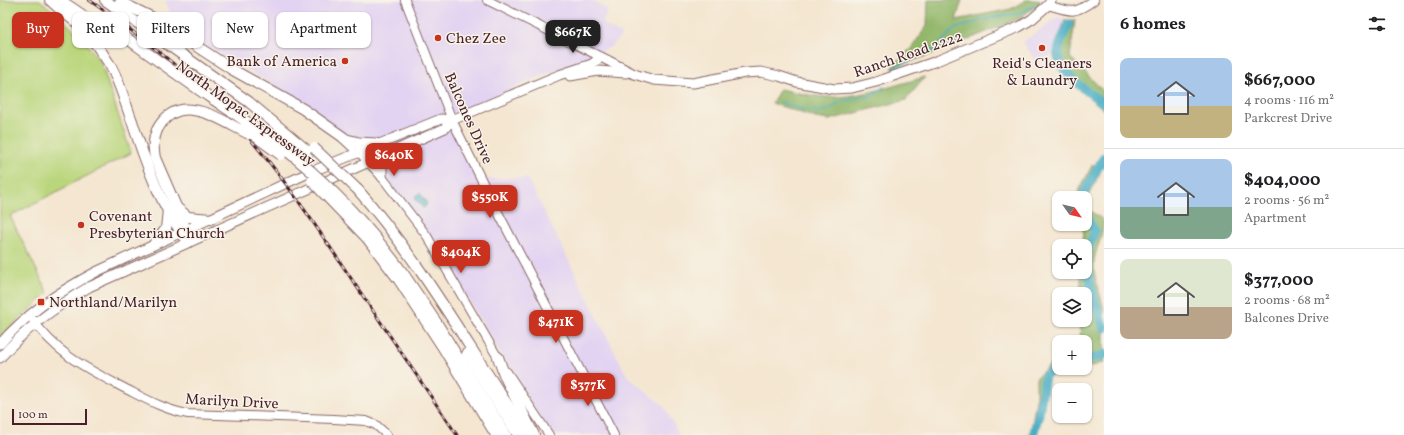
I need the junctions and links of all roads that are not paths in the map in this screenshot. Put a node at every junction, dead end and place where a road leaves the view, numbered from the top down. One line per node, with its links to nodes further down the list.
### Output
1 (50, 0): 27 (highway)
2 (60, 0): 10 (highway, North Mopac Expressway)
3 (72, 0): 11 (highway)
4 (105, 0): 21 (highway)
5 (405, 0): 17 (street, Balcones Drive)
6 (487, 0): 14 (street)
7 (1094, 0): 9 (street)
8 (119, 1): 18 (highway); 21 (highway, North Mopac Expressway)
9 (1049, 2): 15 (main road, Ranch Road 2222)
10 (80, 12)
11 (87, 12)
12 (129, 43): 32 (highway, bridge)
13 (129, 44): 19 (highway, North Mopac Expressway, bridge)
14 (601, 57): 15 (main road, Ranch Road 2222); 16 (main road)
15 (634, 74): 16 (main road)
16 (550, 78): 17 (main road)
17 (452, 120): 20 (main road); 23 (main road); 44 (street, Balcones Drive)
18 (343, 137): 20 (main road); 22 (highway)
19 (258, 138): 27 (highway, bridge); 32 (highway, North Mopac Expressway, bridge)
20 (381, 143): 22 (main road)
21 (312, 150): 26 (highway, North Mopac Expressway, bridge)
22 (359, 152): 24 (street); 28 (main road)
23 (386, 154): 24 (main road); 25 (main road)
24 (369, 162): 25 (street); 30 (main road)
25 (382, 177): 36 (street)
26 (355, 192): 40 (highway); 41 (highway, North Mopac Expressway)
27 (173, 209): 28 (highway); 29 (highway); 31 (highway)
28 (212, 219): 29 (main road)
29 (184, 231): 30 (highway); 31 (main road)
30 (189, 242): 33 (main road)
31 (154, 244): 33 (main road)
32 (402, 278): 38 (highway, North Mopac Expressway); 39 (highway)
33 (32, 320): 34 (main road); 35 (main road); 37 (street, Marilyn Drive)
34 (0, 344)
35 (0, 358)
36 (498, 358): 42 (highway); 43 (street)
37 (387, 435)
38 (496, 435)
39 (506, 435)
40 (518, 435)
41 (528, 435)
42 (534, 435)
43 (549, 435)
44 (614, 435)

